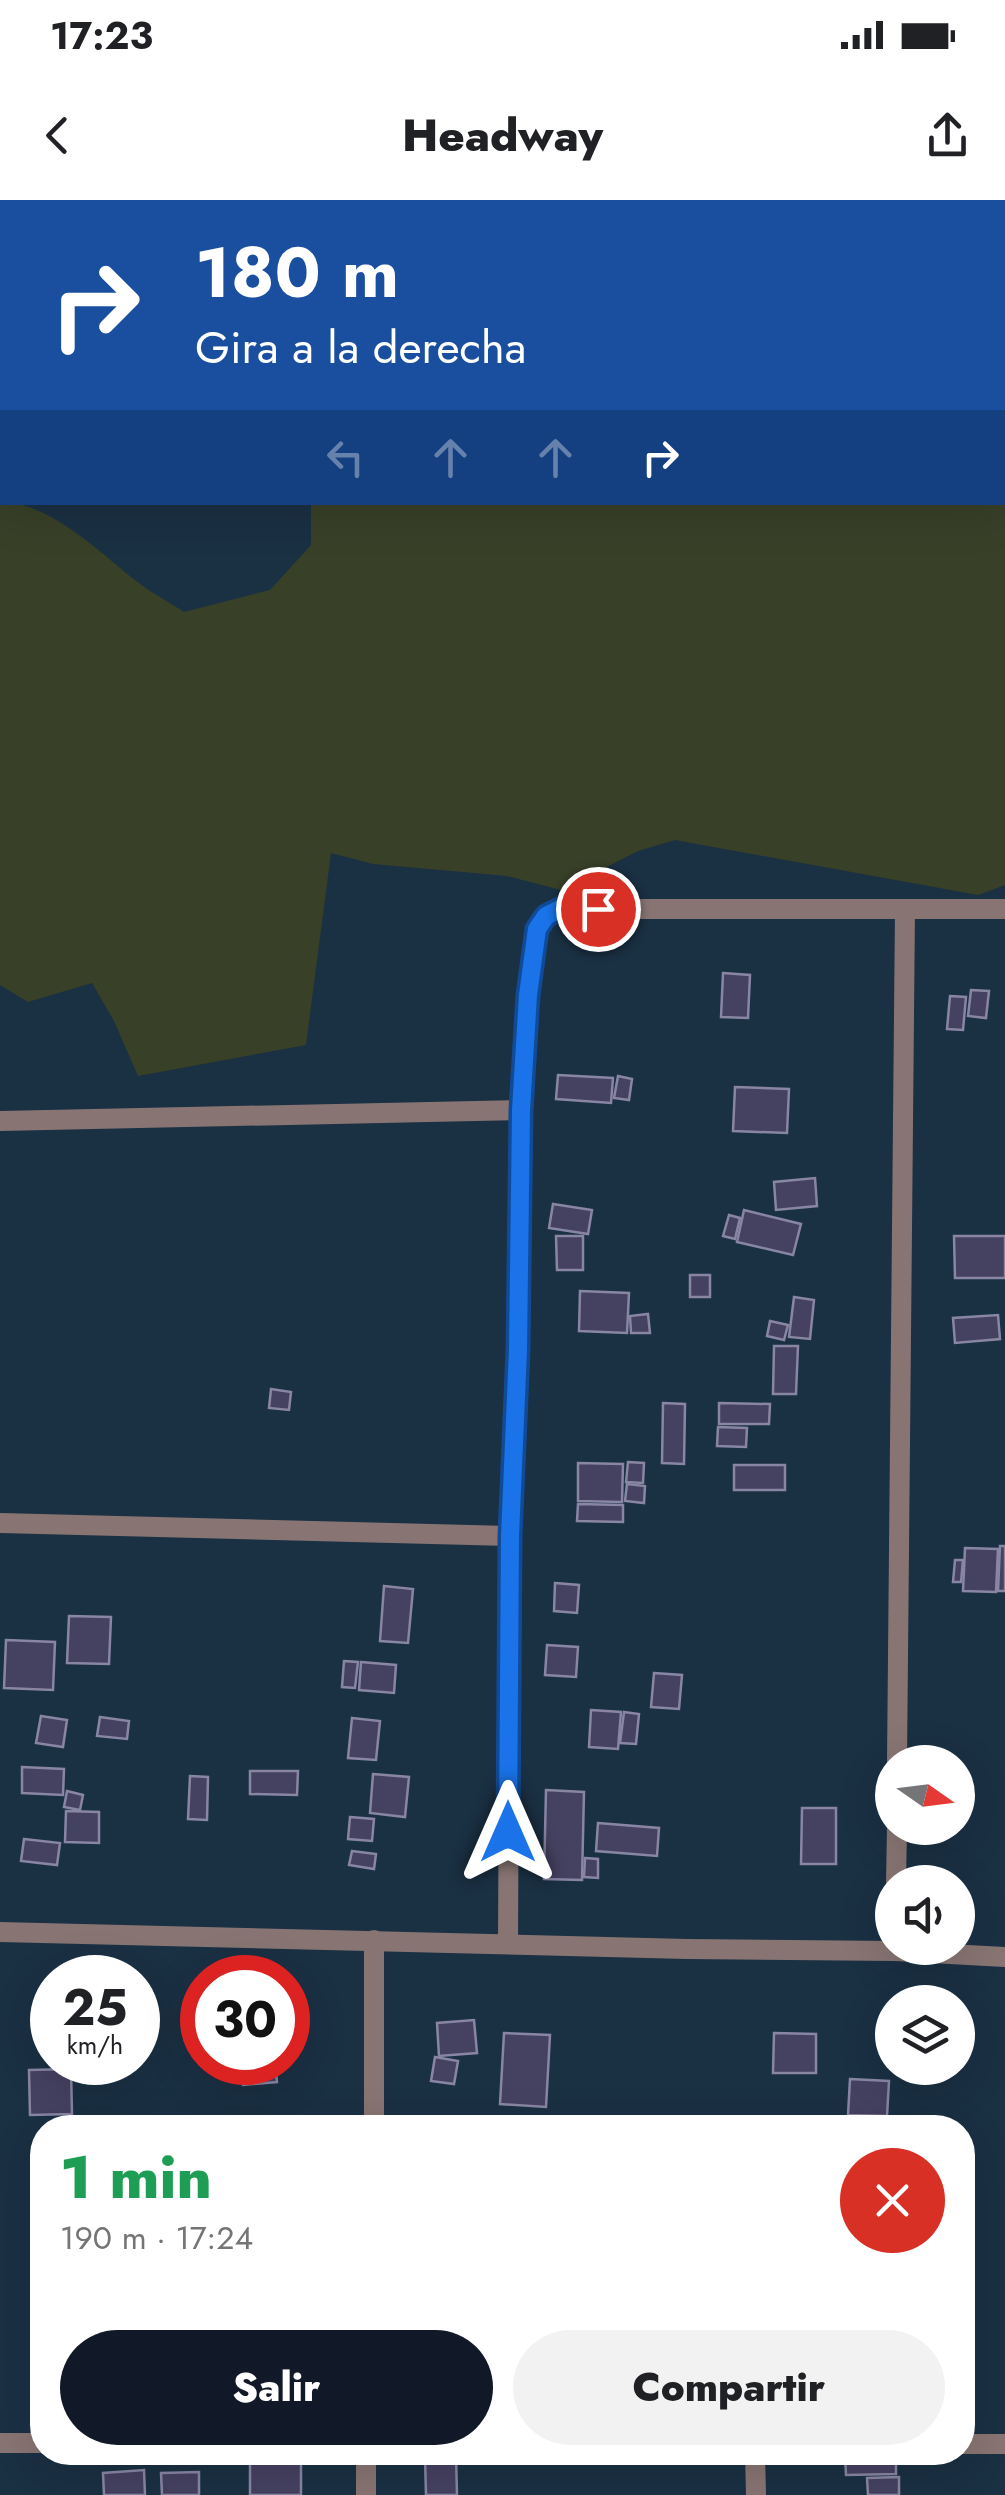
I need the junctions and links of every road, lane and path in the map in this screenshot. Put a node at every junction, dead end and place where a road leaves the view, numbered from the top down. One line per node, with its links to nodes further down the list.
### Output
1 (905, 909): 2 (street); 3 (street); 7 (street)
2 (1005, 909)
3 (521, 1110): 4 (street); 6 (street)
4 (0, 1121)
5 (0, 1523): 6 (street)
6 (510, 1536): 10 (street)
7 (897, 1745)
8 (0, 1932): 9 (street)
9 (374, 1940): 10 (street); 14 (street)
10 (508, 1943): 11 (street)
11 (875, 1949)
12 (975, 1955): 13 (street)
13 (1005, 1957)
14 (374, 2115)
15 (0, 2443): 16 (street)
16 (30, 2443)
17 (975, 2444): 18 (street)
18 (1005, 2444)
19 (366, 2465): 21 (street)
20 (755, 2465): 22 (street)
21 (366, 2495)
22 (756, 2495)

